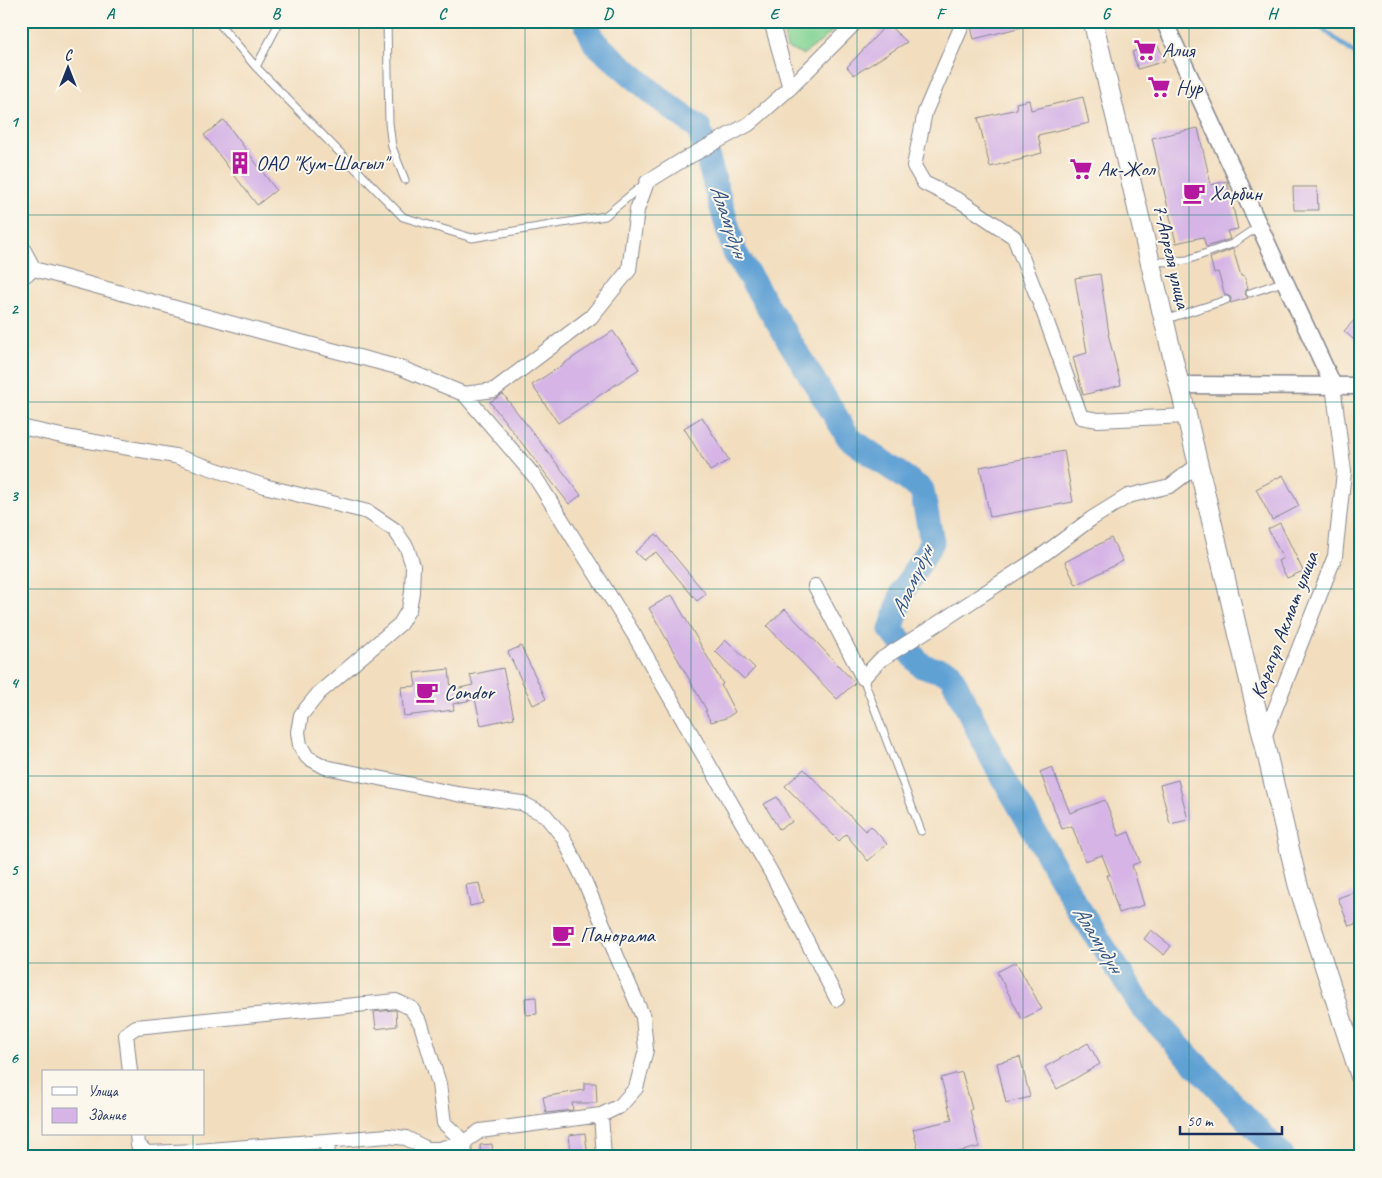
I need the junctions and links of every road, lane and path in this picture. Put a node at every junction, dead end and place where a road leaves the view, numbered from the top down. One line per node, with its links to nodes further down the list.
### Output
1 (217, 21): 9 (lane)
2 (280, 21): 9 (lane)
3 (387, 21): 11 (lane)
4 (771, 21): 10 (street)
5 (857, 21): 10 (street)
6 (963, 21): 26 (street)
7 (1093, 21): 15 (main road, 7-Апреля улица)
8 (1164, 21): 13 (street, Карагул Акмат улица)
9 (256, 67): 12 (lane)
10 (790, 88): 12 (street)
11 (405, 180)
12 (647, 182): 25 (street)
13 (1260, 226): 15 (lane); 18 (street, Карагул Акмат улица)
14 (21, 245): 16 (street)
15 (1150, 261): 21 (main road, 7-Апреля улица)
16 (34, 269): 17 (street); 25 (street)
17 (21, 278)
18 (1285, 281): 19 (lane); 23 (street, Карагул Акмат улица)
19 (1250, 292)
20 (1226, 300): 21 (lane)
21 (1164, 320): 22 (main road, 7-Апреля улица)
22 (1179, 385): 23 (street); 26 (main road, 7-Апреля улица)
23 (1333, 385): 24 (street); 31 (street, Карагул Акмат улица)
24 (1361, 386)
25 (464, 394): 33 (street)
26 (1187, 416): 28 (main road, 7-Апреля улица)
27 (21, 428): 36 (street)
28 (1198, 464): 30 (street); 31 (main road, 7-Апреля улица)
29 (815, 586): 30 (street)
30 (863, 678): 32 (lane)
31 (1263, 740): 35 (main road, 7-Апреля улица)
32 (921, 831)
33 (837, 999)
34 (130, 1070): 39 (street)
35 (1361, 1078)
36 (601, 1115): 39 (street); 43 (street)
37 (137, 1136): 40 (street)
38 (327, 1141): 39 (street); 40 (street); 41 (street)
39 (464, 1142): 42 (street)
40 (197, 1154)
41 (328, 1157)
42 (465, 1157)
43 (604, 1157)

